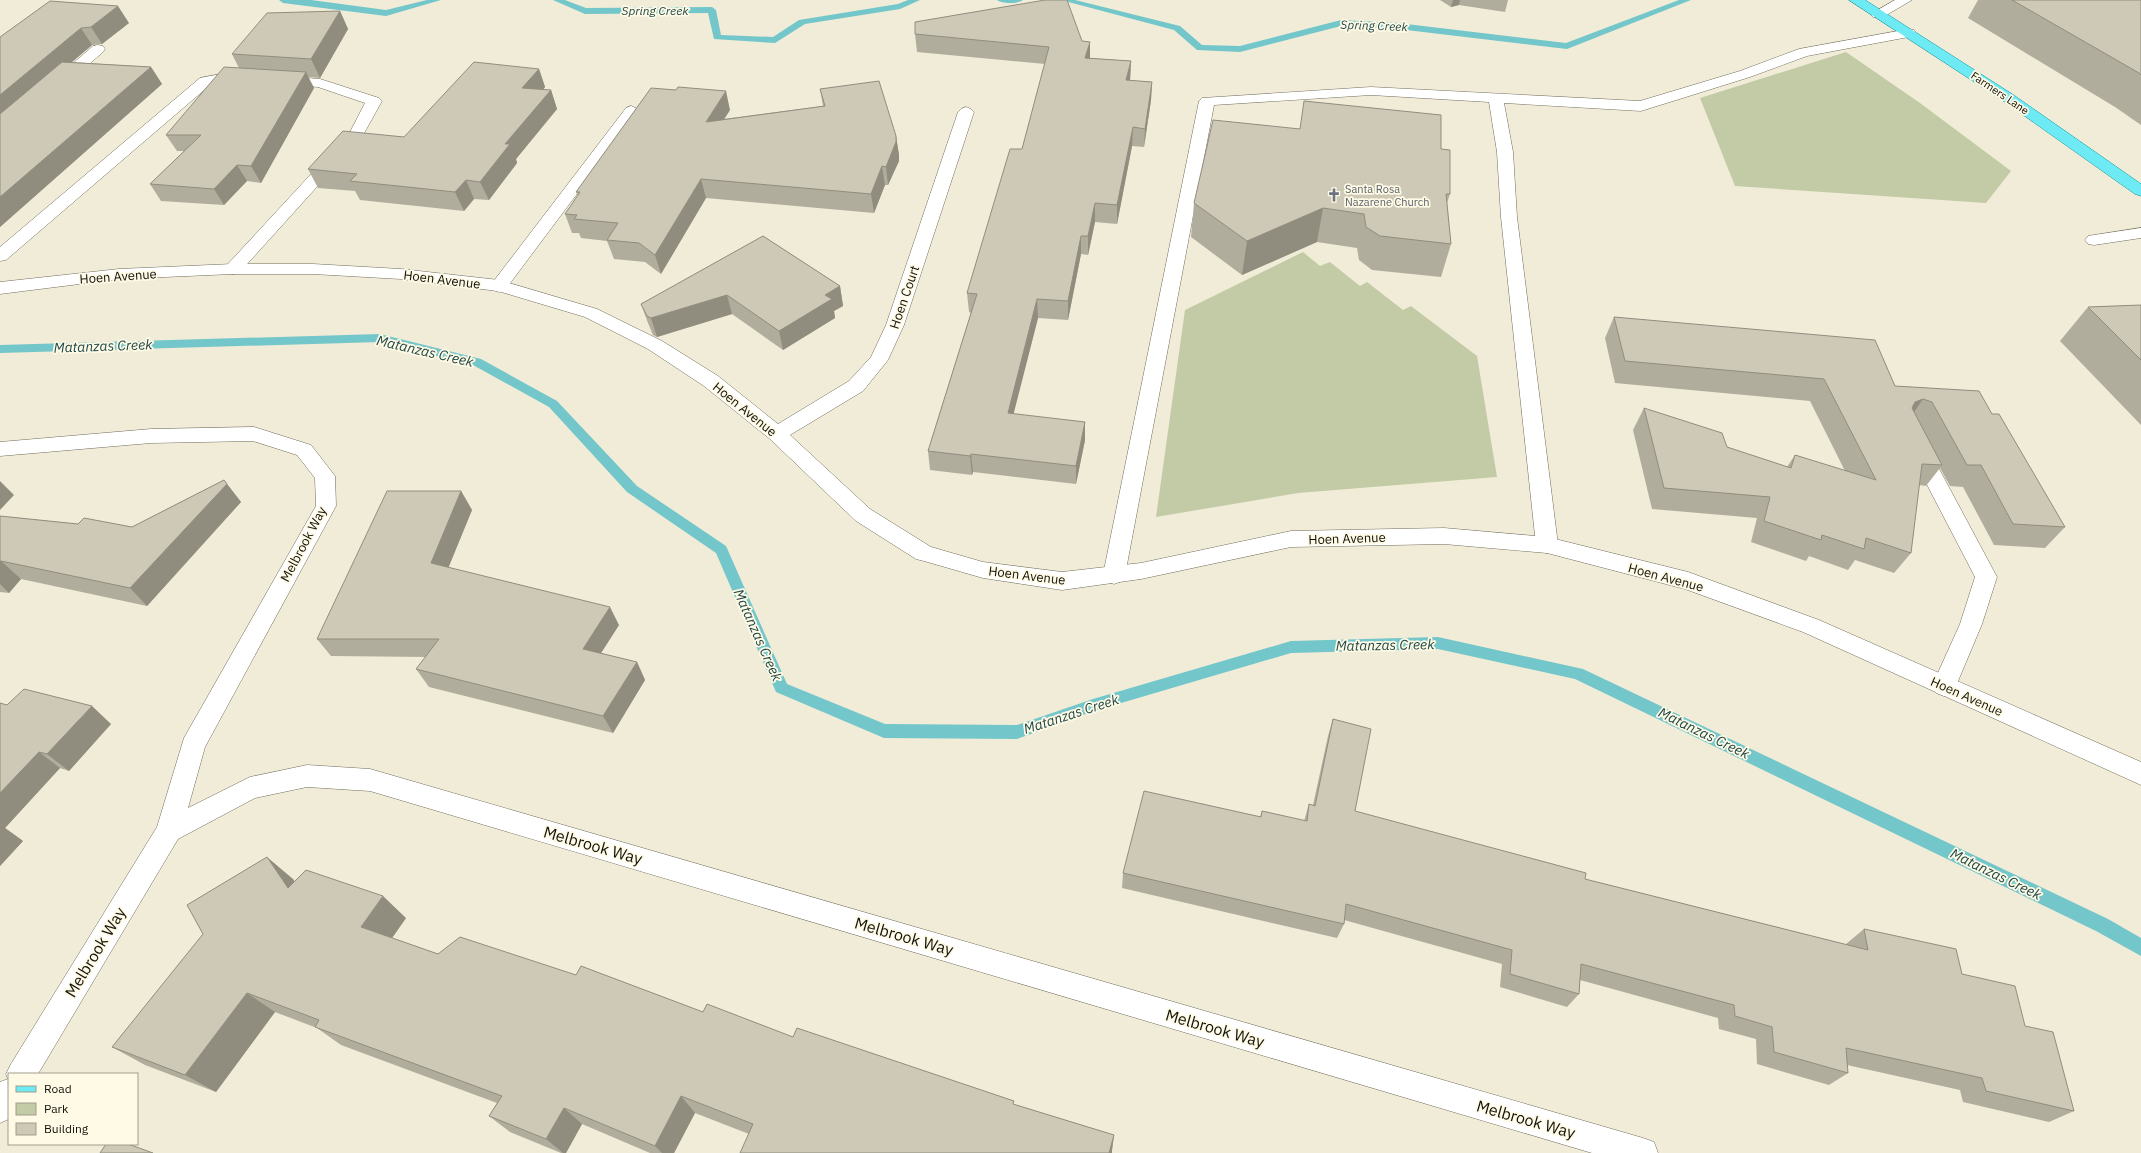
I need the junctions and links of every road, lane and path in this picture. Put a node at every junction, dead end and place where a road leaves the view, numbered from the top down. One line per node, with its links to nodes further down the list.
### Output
1 (1856, 0): 3 (main road, Farmers Lane)
2 (1905, 0): 3 (street)
3 (1878, 14): 4 (main road, Farmers Lane)
4 (1909, 33): 7 (street); 10 (main road, Farmers Lane)
5 (98, 49): 6 (street)
6 (46, 94)
7 (1496, 98): 20 (street); 21 (street)
8 (631, 111): 15 (street)
9 (966, 112): 18 (street, Hoen Court)
10 (2141, 191)
11 (2141, 233): 12 (street)
12 (2094, 240)
13 (0, 256): 14 (street)
14 (233, 269): 15 (street, Hoen Avenue); 16 (street, Hoen Avenue)
15 (499, 286): 18 (street, Hoen Avenue)
16 (0, 288)
17 (1908, 429): 22 (street)
18 (777, 434): 21 (street, Hoen Avenue)
19 (0, 449): 24 (street, Melbrook Way)
20 (1547, 545): 21 (street, Hoen Avenue); 22 (street, Hoen Avenue)
21 (1114, 575)
22 (1944, 686): 23 (street, Hoen Avenue)
23 (2141, 774)
24 (169, 831): 25 (street, Melbrook Way); 28 (street, Melbrook Way)
25 (21, 1073)
26 (8, 1095): 27 (street)
27 (0, 1108)
28 (1643, 1153)

